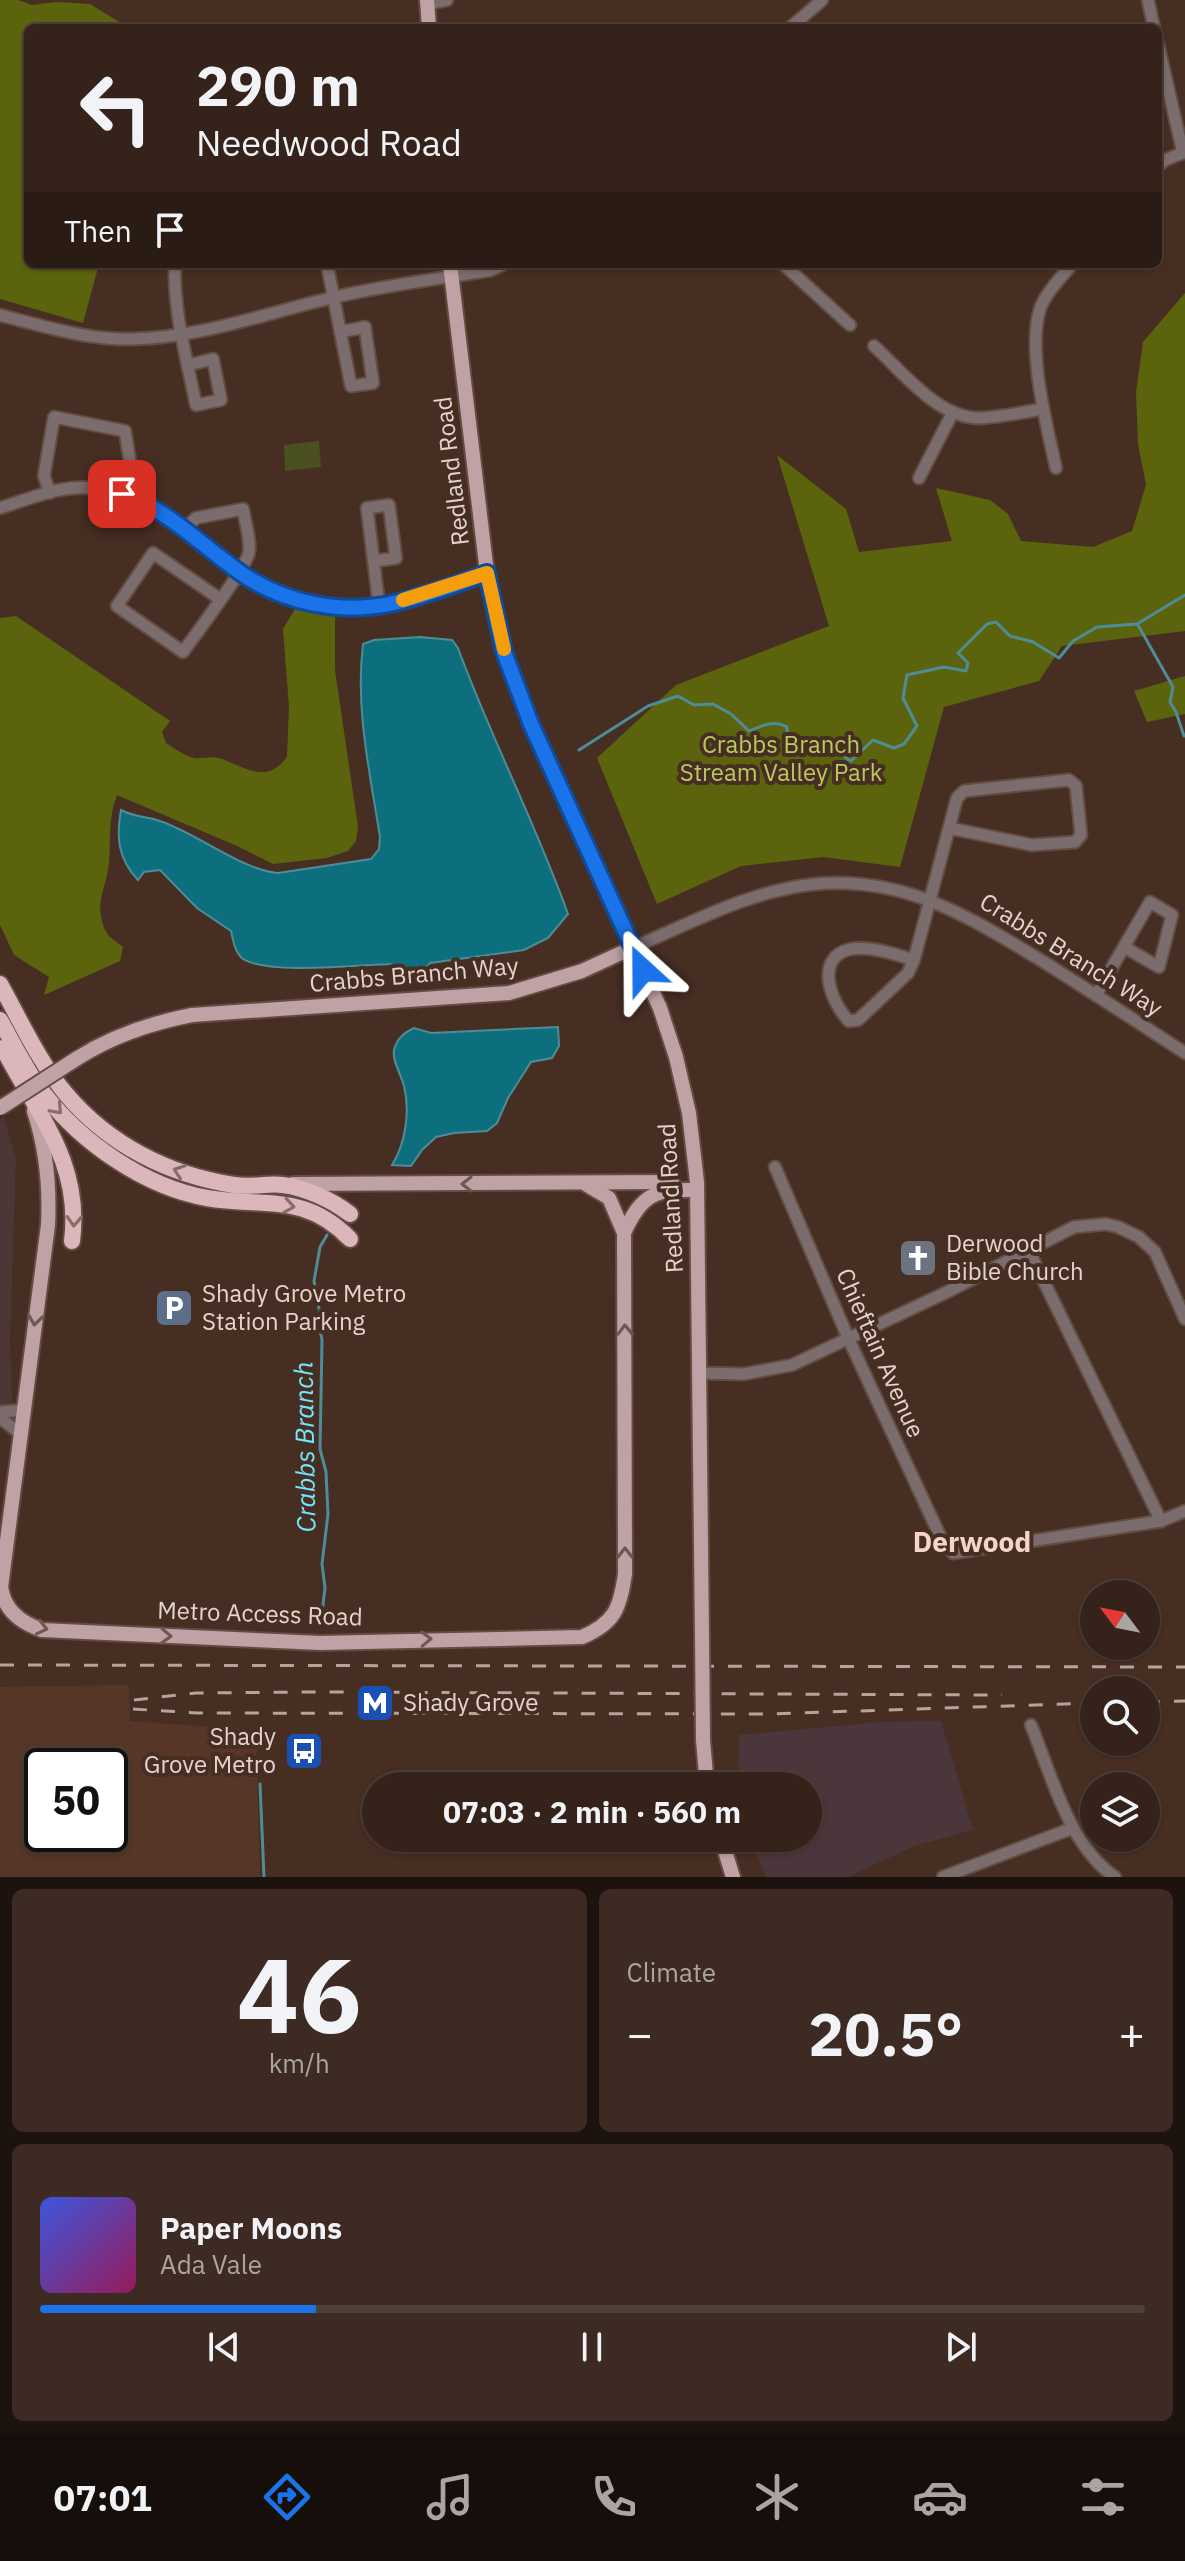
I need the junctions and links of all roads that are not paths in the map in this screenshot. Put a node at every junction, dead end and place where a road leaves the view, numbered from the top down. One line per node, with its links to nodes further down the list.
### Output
1 (447, 0): 4 (street)
2 (822, 0): 6 (street)
3 (1148, 0): 7 (street)
4 (427, 2): 5 (main road)
5 (429, 24)
6 (795, 24)
7 (1153, 24)
8 (1162, 61): 9 (street)
9 (1184, 153): 10 (street)
10 (1162, 164)
11 (175, 268): 21 (street)
12 (328, 268): 17 (street)
13 (495, 268): 16 (street)
14 (787, 268): 19 (street)
15 (1069, 268): 24 (street)
16 (450, 270): 17 (street); 34 (main road, Redland Road)
17 (333, 297): 20 (street); 21 (street)
18 (0, 315): 21 (street)
19 (850, 325)
20 (340, 332): 20 (street)
21 (182, 335): 23 (street)
22 (874, 346): 25 (street)
23 (188, 365)
24 (1043, 409): 25 (street); 26 (street)
25 (953, 412): 27 (street)
26 (1056, 468)
27 (919, 478)
28 (50, 493): 29 (street); 29 (street); 30 (street)
29 (129, 496): 31 (street)
30 (0, 508)
31 (185, 529): 33 (street); 33 (street)
32 (374, 561): 32 (street); 36 (street)
33 (238, 572): 35 (street); 36 (street)
34 (487, 573): 36 (street); 40 (main road, Redland Road)
35 (220, 599): 35 (street)
36 (379, 605)
37 (949, 828): 37 (street); 38 (street)
38 (930, 901): 40 (street, Crabbs Branch Way); 41 (street); 43 (street, Crabbs Branch Way)
39 (1124, 947): 39 (street); 43 (street)
40 (632, 948): 48 (main road, Crabbs Branch Way, bridge); 52 (main road, Redland Road)
41 (914, 960): 41 (street)
42 (0, 984): 51 (highway, one-way to 42)
43 (1096, 995): 46 (street, Crabbs Branch Way)
44 (0, 1020): 55 (highway, one-way to 55)
45 (0, 1042): 47 (highway, Metro Access Road)
46 (1185, 1053)
47 (30, 1099): 56 (highway, one-way to 56); 61 (main road, Metro Access Road, one-way to 61)
48 (0, 1108)
49 (775, 1167): 59 (street, Chieftain Avenue)
50 (579, 1183): 51 (main road, one-way to 51); 52 (main road); 54 (main road)
51 (283, 1185): 53 (highway)
52 (697, 1185): 54 (main road); 60 (main road, Redland Road)
53 (350, 1214)
54 (624, 1233): 63 (main road, Metro Access Road, one-way to 54)
55 (350, 1239)
56 (72, 1241)
57 (1028, 1249): 58 (street); 59 (street); 65 (street)
58 (1185, 1319)
59 (849, 1340): 60 (street); 65 (street, Chieftain Avenue)
60 (699, 1373): 67 (main road, Redland Road, bridge)
61 (23, 1410): 62 (street); 63 (main road, Metro Access Road)
62 (0, 1415): 63 (street)
63 (21, 1434)
64 (1185, 1511): 65 (street)
65 (1161, 1521)
66 (1031, 1725): 68 (street)
67 (706, 1772)
68 (1073, 1828): 71 (street); 72 (street)
69 (725, 1852): 70 (main road)
70 (733, 1877)
71 (943, 1877)
72 (1115, 1877)

